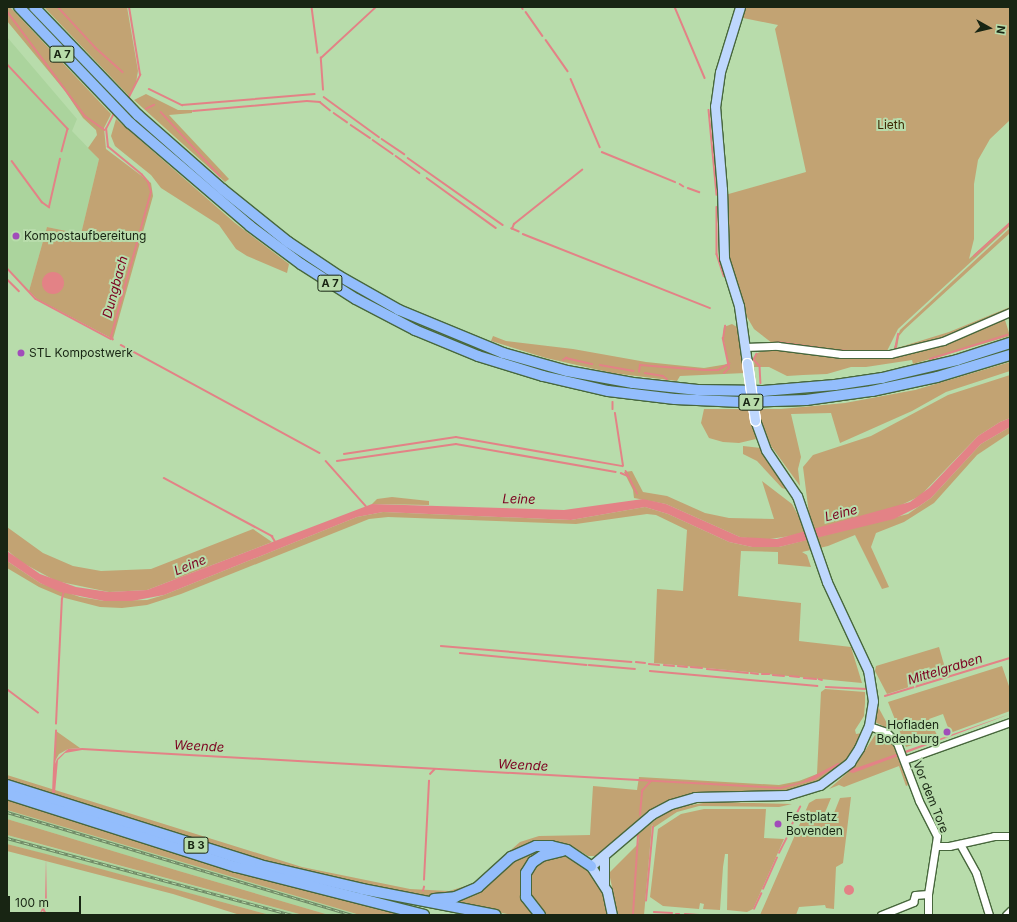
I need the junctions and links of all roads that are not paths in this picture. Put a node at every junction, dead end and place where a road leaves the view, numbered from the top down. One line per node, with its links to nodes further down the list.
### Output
1 (19, 7): 7 (highway, A 7)
2 (34, 7): 5 (highway, A 7)
3 (740, 7): 6 (main road)
4 (1010, 312): 6 (street)
5 (1010, 343)
6 (745, 347): 9 (main road, bridge)
7 (1010, 355)
8 (1010, 722): 10 (street)
9 (869, 726): 10 (street, Vor dem Tore); 17 (main road)
10 (903, 758): 15 (street, Vor dem Tore)
11 (7, 785): 22 (highway, B 3)
12 (7, 794): 20 (highway, B 3)
13 (1010, 836): 14 (street)
14 (960, 844): 15 (street); 31 (street)
15 (937, 846): 21 (street)
16 (567, 850): 18 (highway); 22 (highway); 27 (highway)
17 (606, 856): 18 (main road); 19 (main road)
18 (592, 867): 19 (main road)
19 (604, 886): 28 (main road)
20 (341, 893): 24 (highway); 25 (highway, B 3)
21 (928, 894): 29 (street); 30 (street)
22 (418, 899): 26 (highway, B 3)
23 (1010, 911): 32 (street)
24 (424, 915)
25 (470, 915)
26 (496, 915)
27 (540, 915)
28 (612, 915)
29 (881, 915)
30 (928, 915)
31 (989, 915)
32 (1006, 915)

